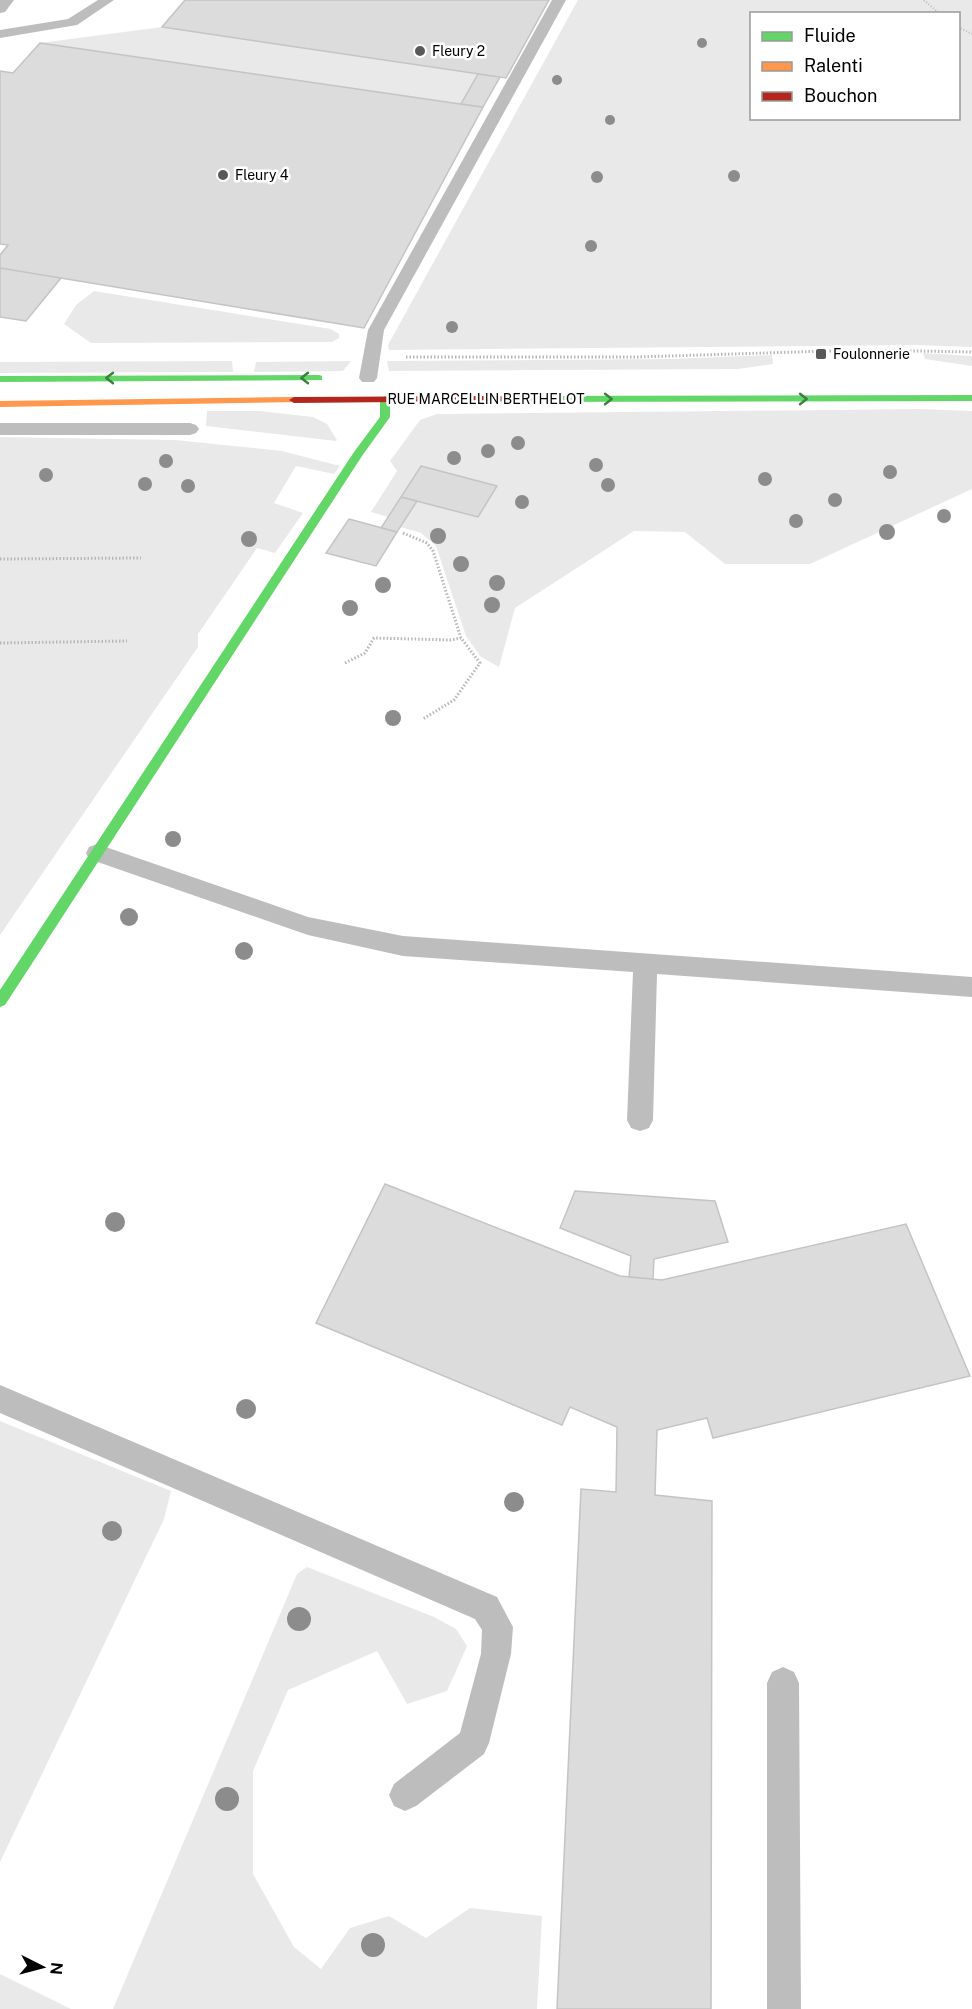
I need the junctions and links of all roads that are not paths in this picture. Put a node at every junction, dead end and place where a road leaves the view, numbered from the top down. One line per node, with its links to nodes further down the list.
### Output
1 (7, 0): 4 (lane)
2 (107, 0): 5 (lane)
3 (559, 0): 7 (lane)
4 (0, 9)
5 (0, 34)
6 (334, 378): 8 (main road, one-way to 8)
7 (368, 378)
8 (0, 379)
9 (972, 398): 10 (main road, RUE MARCELLIN BERTHELOT, one-way to 9)
10 (385, 399): 11 (main road, RUE MARCELLIN BERTHELOT); 14 (main road)
11 (0, 404)
12 (0, 429): 13 (lane)
13 (190, 429)
14 (97, 854): 15 (lane); 17 (main road)
15 (645, 964): 16 (lane); 18 (lane)
16 (972, 987)
17 (0, 1001)
18 (640, 1120)
19 (0, 1399): 21 (lane)
20 (783, 1683): 22 (lane)
21 (405, 1795)
22 (784, 2009)

